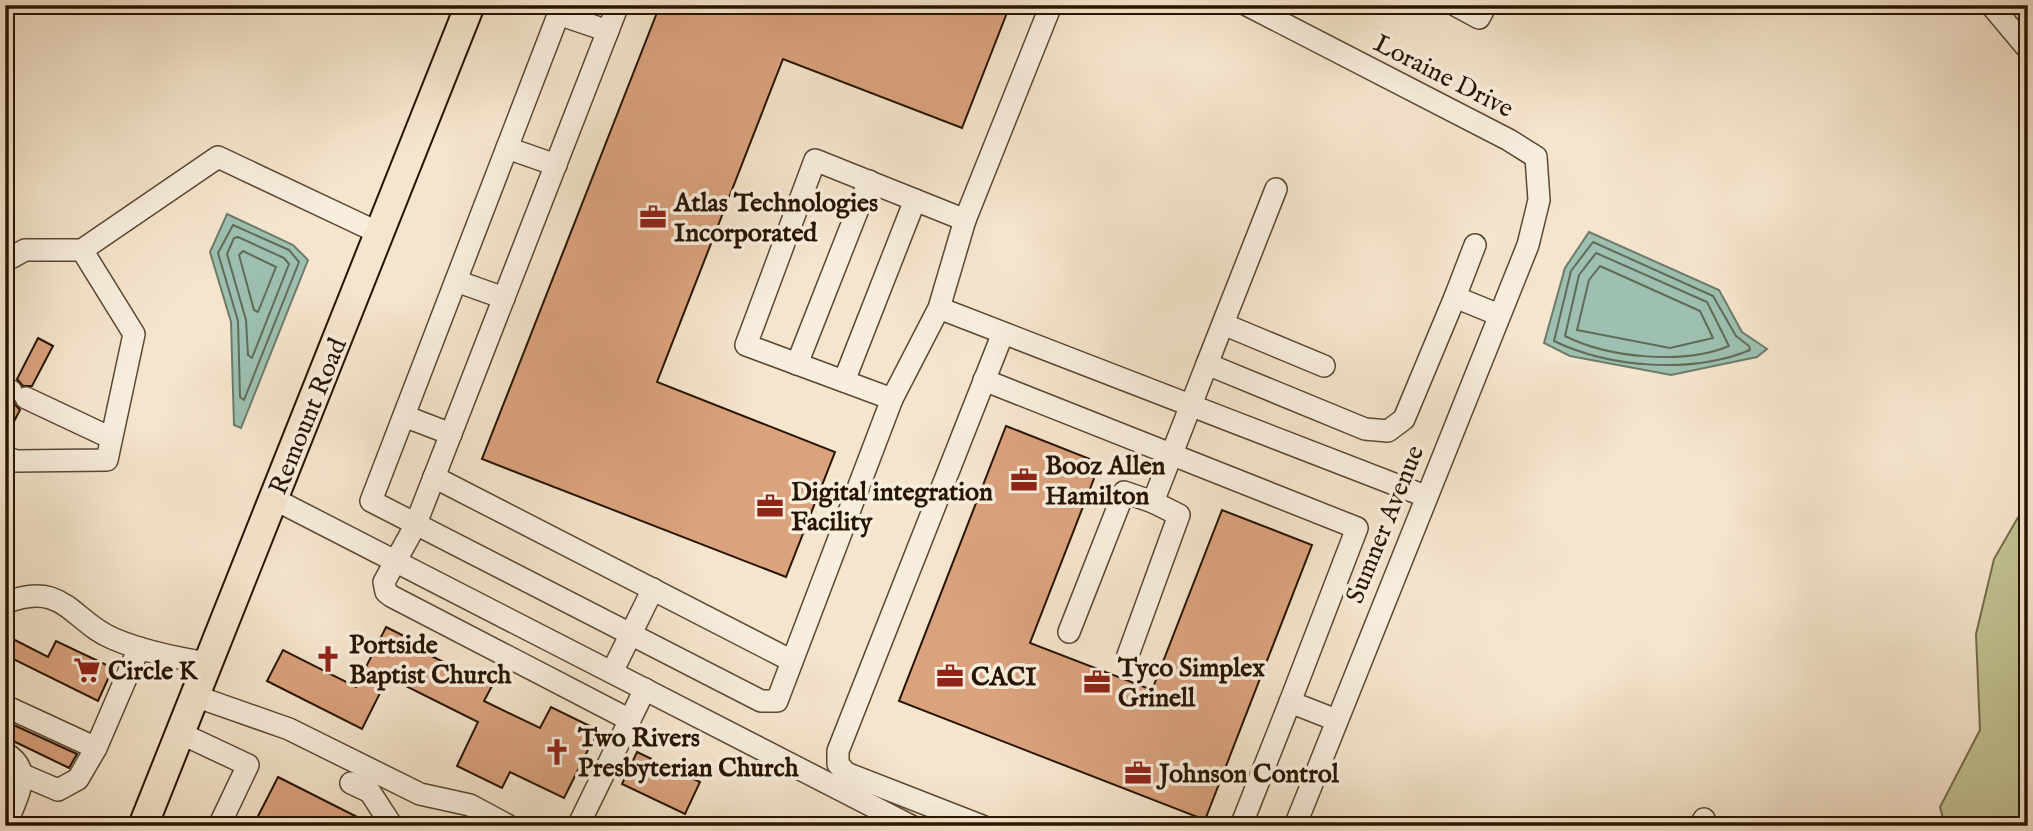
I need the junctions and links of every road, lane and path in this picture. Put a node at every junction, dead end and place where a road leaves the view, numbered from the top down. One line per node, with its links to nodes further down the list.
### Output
1 (470, 5): 17 (main road, Remount Road)
2 (618, 5): 9 (street)
3 (1051, 5): 16 (street)
4 (1247, 5): 19 (street, Loraine Drive)
5 (1455, 5): 6 (street)
6 (1486, 5)
7 (1990, 5): 10 (street)
8 (560, 10): 9 (street); 11 (street)
9 (608, 32): 12 (street)
10 (2028, 49)
11 (507, 148): 12 (street); 22 (street)
12 (556, 165): 24 (street)
13 (869, 181): 15 (street); 29 (street); 29 (street)
14 (1276, 189): 27 (street)
15 (915, 200): 16 (street); 33 (street)
16 (965, 220): 25 (street)
17 (379, 233): 20 (street); 44 (main road, Remount Road)
18 (1475, 245): 23 (street)
19 (1528, 245): 26 (street, Sumner Avenue)
20 (82, 250): 21 (street); 39 (street)
21 (5, 261)
22 (456, 281): 24 (street); 37 (street)
23 (1455, 297): 26 (street); 30 (street)
24 (504, 298): 38 (street)
25 (939, 309): 28 (street); 35 (street)
26 (1499, 315): 43 (street, Sumner Avenue)
27 (1223, 324): 30 (street); 31 (street)
28 (1003, 333): 32 (street); 36 (street)
29 (797, 363): 33 (street)
30 (1207, 364): 36 (street)
31 (1324, 366)
32 (984, 380): 40 (street); 75 (street)
33 (844, 381): 35 (street)
34 (14, 393): 39 (street)
35 (892, 399): 54 (street)
36 (1191, 404): 40 (street); 43 (street)
37 (404, 416): 38 (street); 46 (street)
38 (451, 434): 42 (street)
39 (111, 438): 41 (street)
40 (1173, 454): 45 (street); 59 (street)
41 (5, 456)
42 (434, 477): 46 (street); 48 (street)
43 (1425, 496): 62 (street, Sumner Avenue)
44 (274, 499): 47 (street); 55 (main road, Remount Road)
45 (1153, 502): 50 (street); 53 (street)
46 (415, 526): 47 (street); 51 (street)
47 (394, 561): 56 (street); 61 (street)
48 (653, 589): 51 (street); 54 (street)
49 (5, 603): 52 (street)
50 (1069, 632)
51 (630, 635): 54 (street); 56 (street)
52 (139, 648): 55 (street); 64 (street)
53 (1128, 655)
54 (792, 661)
55 (208, 663): 58 (main road, Remount Road)
56 (612, 672): 57 (street)
57 (645, 689): 61 (street); 74 (street)
58 (195, 696): 63 (main road, Remount Road); 72 (street)
59 (1290, 702): 62 (street); 76 (street)
60 (5, 706): 64 (street)
61 (630, 720): 73 (street)
62 (1336, 720): 77 (street, Sumner Avenue)
63 (180, 733): 69 (main road, Remount Road); 70 (street)
64 (96, 748): 66 (street)
65 (5, 753): 66 (street)
66 (23, 775): 68 (street)
67 (351, 783): 71 (street)
68 (6, 826)
69 (143, 826)
70 (219, 826)
71 (391, 826)
72 (509, 826)
73 (578, 826)
74 (911, 826)
75 (982, 826)
76 (1241, 826)
77 (1295, 826)

